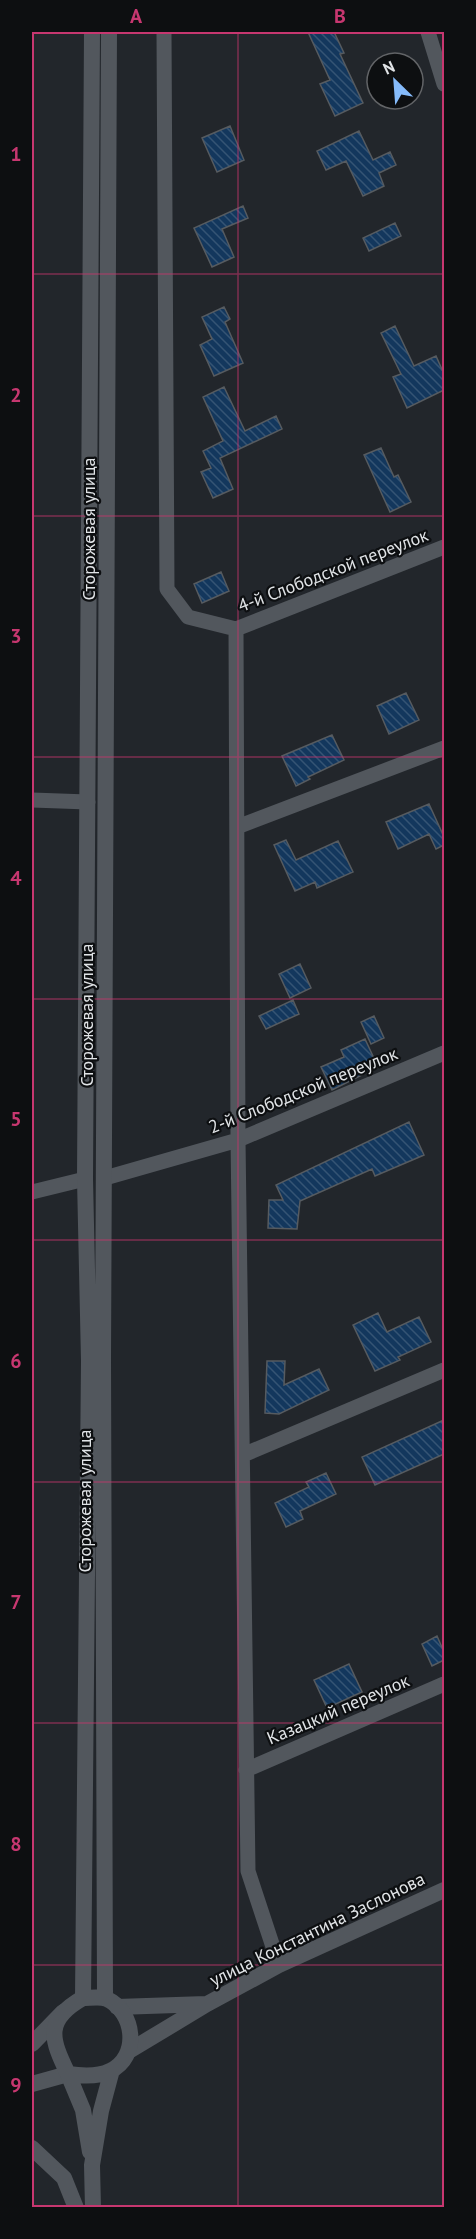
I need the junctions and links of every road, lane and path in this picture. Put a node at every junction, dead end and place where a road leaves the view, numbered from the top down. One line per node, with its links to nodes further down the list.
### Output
1 (92, 32): 10 (main road, Сторожевая улица)
2 (109, 32): 14 (main road, Сторожевая улица)
3 (164, 32): 7 (street)
4 (429, 32): 5 (street)
5 (444, 84)
6 (444, 547): 7 (street, 4-й Слободской переулок)
7 (236, 629): 11 (street)
8 (444, 748): 11 (street)
9 (32, 800): 10 (street)
10 (88, 802): 15 (main road, Сторожевая улица)
11 (237, 827): 13 (street)
12 (444, 1053): 13 (street, 2-й Слободской переулок)
13 (238, 1140): 14 (street, 2-й Слободской переулок); 18 (street)
14 (105, 1178): 24 (main road, Сторожевая улица)
15 (85, 1179): 16 (street); 23 (main road, Сторожевая улица)
16 (32, 1192)
17 (444, 1370): 18 (street)
18 (243, 1455): 20 (street)
19 (444, 1684): 20 (street, Казацкий переулок)
20 (246, 1770): 22 (street)
21 (444, 1890): 22 (main road, улица Константина Заслонова)
22 (279, 1965): 25 (main road, улица Константина Заслонова)
23 (83, 1998): 24 (main road); 26 (main road)
24 (111, 2002): 25 (main road); 28 (main road)
25 (207, 2004): 28 (main road, улица Константина Заслонова)
26 (65, 2009): 27 (main road); 30 (main road)
27 (32, 2044)
28 (129, 2051): 29 (main road)
29 (112, 2070): 30 (main road); 33 (main road)
30 (68, 2074): 31 (main road); 33 (main road)
31 (32, 2084)
32 (32, 2148): 34 (main road)
33 (92, 2164): 35 (main road)
34 (76, 2208)
35 (93, 2208)

